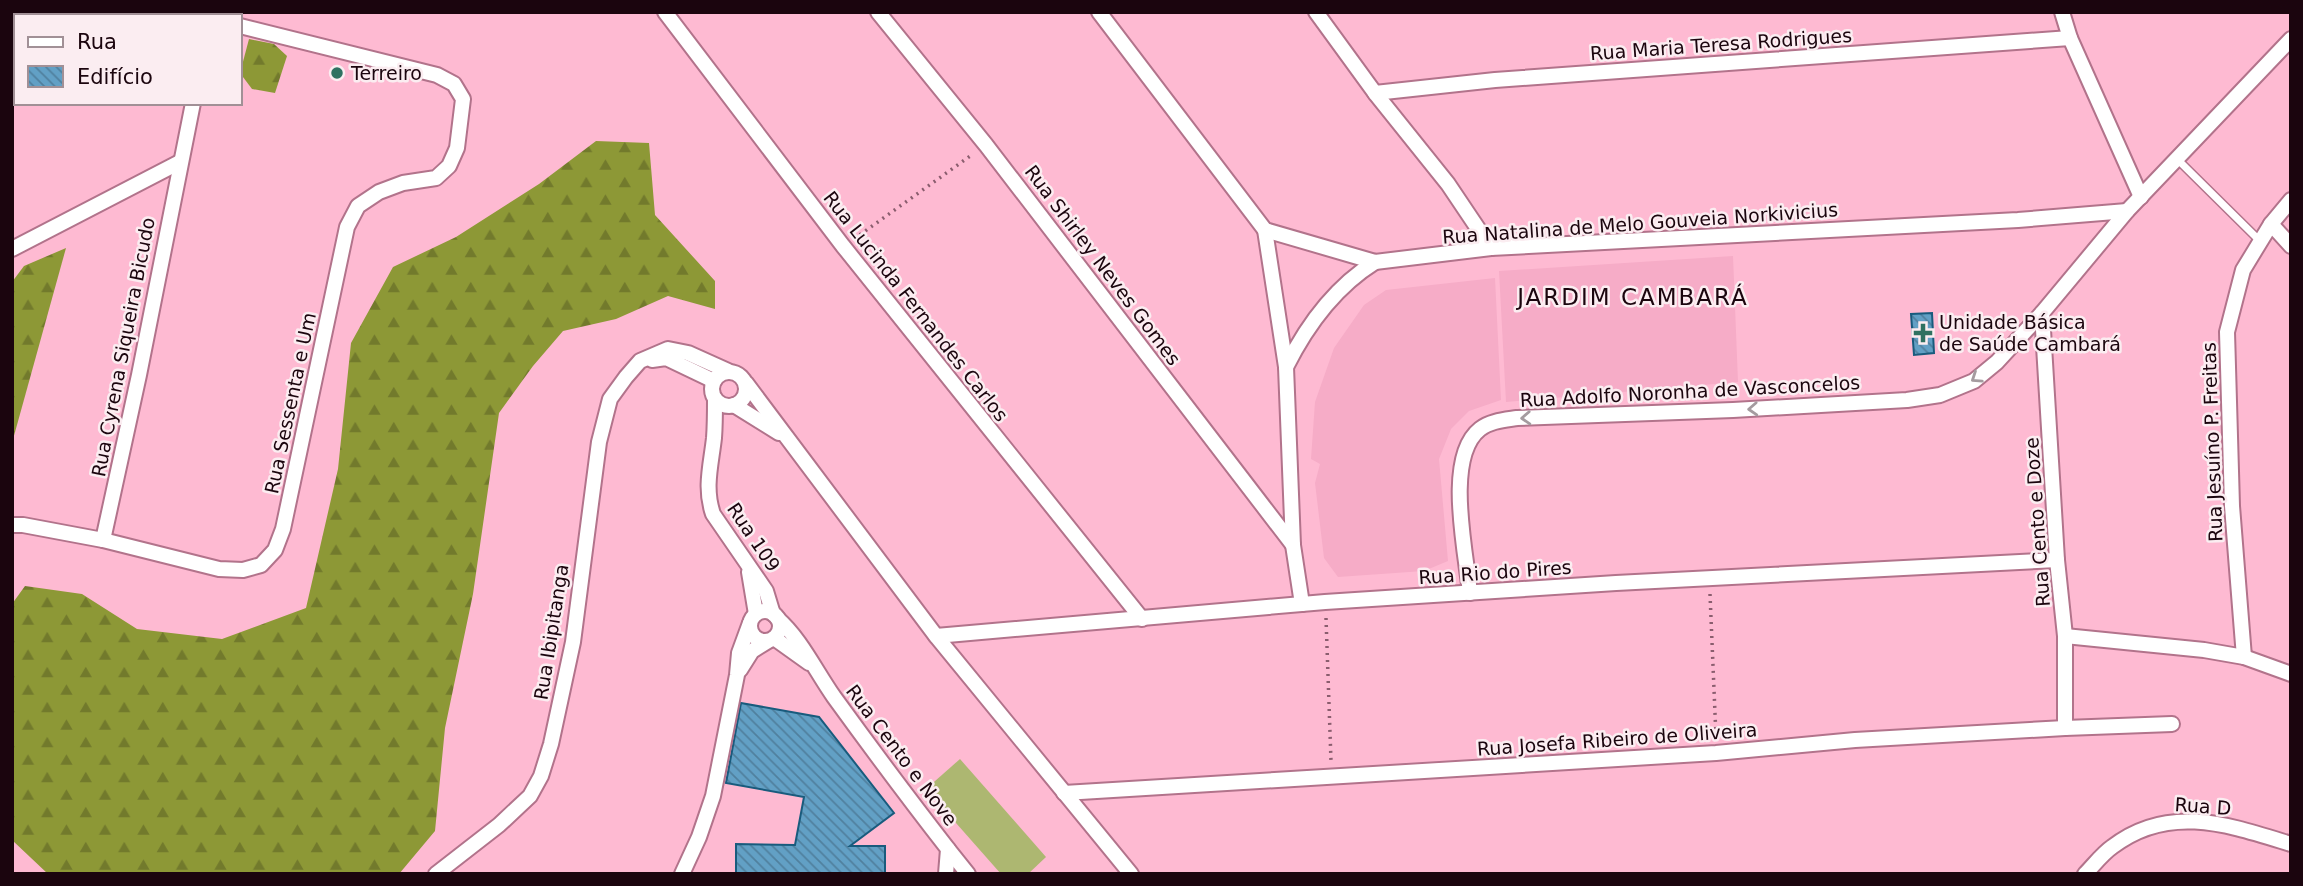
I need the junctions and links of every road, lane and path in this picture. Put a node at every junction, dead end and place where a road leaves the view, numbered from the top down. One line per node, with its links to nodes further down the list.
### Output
1 (665, 12): 20 (street, Rua Lucinda Fernandes Carlos)
2 (878, 12): 11 (street, Rua Shirley Neves Gomes)
3 (1099, 12): 18 (street)
4 (1316, 12): 9 (street)
5 (2062, 12): 7 (street)
6 (242, 26): 34 (street, Rua Sessenta e Um)
7 (2070, 38): 9 (street, Rua Maria Teresa Rodrigues); 14 (street)
8 (2291, 39): 12 (street, Rua Adolfo Noronha de Vasconcelos)
9 (1375, 93): 22 (street)
10 (192, 105): 13 (street, Rua Cyrena Siqueira Bicudo)
11 (986, 145): 20 (path); 35 (street, Rua Shirley Neves Gomes)
12 (2176, 159): 14 (street, Rua Adolfo Noronha de Vasconcelos); 19 (lane)
13 (180, 162): 23 (street); 34 (street, Rua Cyrena Siqueira Bicudo)
14 (2141, 197): 16 (street, Rua Adolfo Noronha de Vasconcelos)
15 (2291, 200): 17 (street, Rua Jesuíno P. Freitas)
16 (2127, 211): 22 (street, Rua Natalina de Melo Gouveia Norkivicius); 25 (street, Rua Adolfo Noronha de Vasconcelos)
17 (2271, 224): 19 (street, Rua Jesuíno P. Freitas); 21 (street)
18 (1265, 230): 24 (street, Rua Natalina de Melo Gouveia Norkivicius); 27 (street)
19 (2260, 241): 48 (street, Rua Jesuíno P. Freitas)
20 (843, 246): 44 (street, Rua Lucinda Fernandes Carlos)
21 (2291, 246)
22 (1491, 248): 24 (street, Rua Natalina de Melo Gouveia Norkivicius)
23 (12, 249)
24 (1375, 262): 27 (street)
25 (2042, 313): 36 (street, Rua Cento e Doze); 39 (street, Rua Adolfo Noronha de Vasconcelos, one-way to 39)
26 (640, 361): 28 (street); 29 (street); 60 (street, Rua Ibipitanga)
27 (1286, 367): 35 (street)
28 (728, 371): 29 (street); 30 (street)
29 (714, 381): 31 (street)
30 (746, 383): 31 (street); 32 (street)
31 (726, 404): 32 (street); 37 (street, Rua 109)
32 (786, 438): 45 (street)
33 (12, 525): 34 (street, Rua Sessenta e Um)
34 (103, 540)
35 (1293, 545): 41 (street)
36 (2057, 560): 38 (street, Rua Rio do Pires); 46 (street, Rua Cento e Doze)
37 (747, 564): 42 (street, Rua 109); 43 (street)
38 (1709, 578): 39 (street, Rua Rio do Pires); 54 (path)
39 (1470, 593): 40 (street, Rua Rio do Pires)
40 (1325, 602): 41 (street, Rua Rio do Pires); 55 (path)
41 (1302, 604): 44 (street, Rua Rio do Pires)
42 (775, 616): 43 (street); 47 (street); 49 (street, Rua 109)
43 (753, 619): 47 (street); 51 (street)
44 (1142, 619): 45 (street, Rua Rio do Pires)
45 (936, 636): 56 (street)
46 (2065, 636): 48 (street); 53 (street, Rua Cento e Doze)
47 (771, 640): 49 (street); 51 (street)
48 (2244, 657): 50 (street)
49 (810, 664): 58 (street, Rua Cento e Nove)
50 (2291, 674)
51 (737, 675): 59 (street)
52 (2172, 724): 53 (street, Rua Josefa Ribeiro de Oliveira)
53 (2065, 728): 54 (street, Rua Josefa Ribeiro de Oliveira)
54 (1716, 753): 55 (street, Rua Josefa Ribeiro de Oliveira)
55 (1332, 777): 56 (street, Rua Josefa Ribeiro de Oliveira)
56 (1064, 793): 63 (street)
57 (2291, 844): 64 (street, Rua D)
58 (948, 849): 61 (street, Rua Cento e Nove); 62 (street)
59 (682, 871)
60 (436, 874)
61 (946, 874)
62 (968, 874)
63 (1130, 874)
64 (2085, 874)

